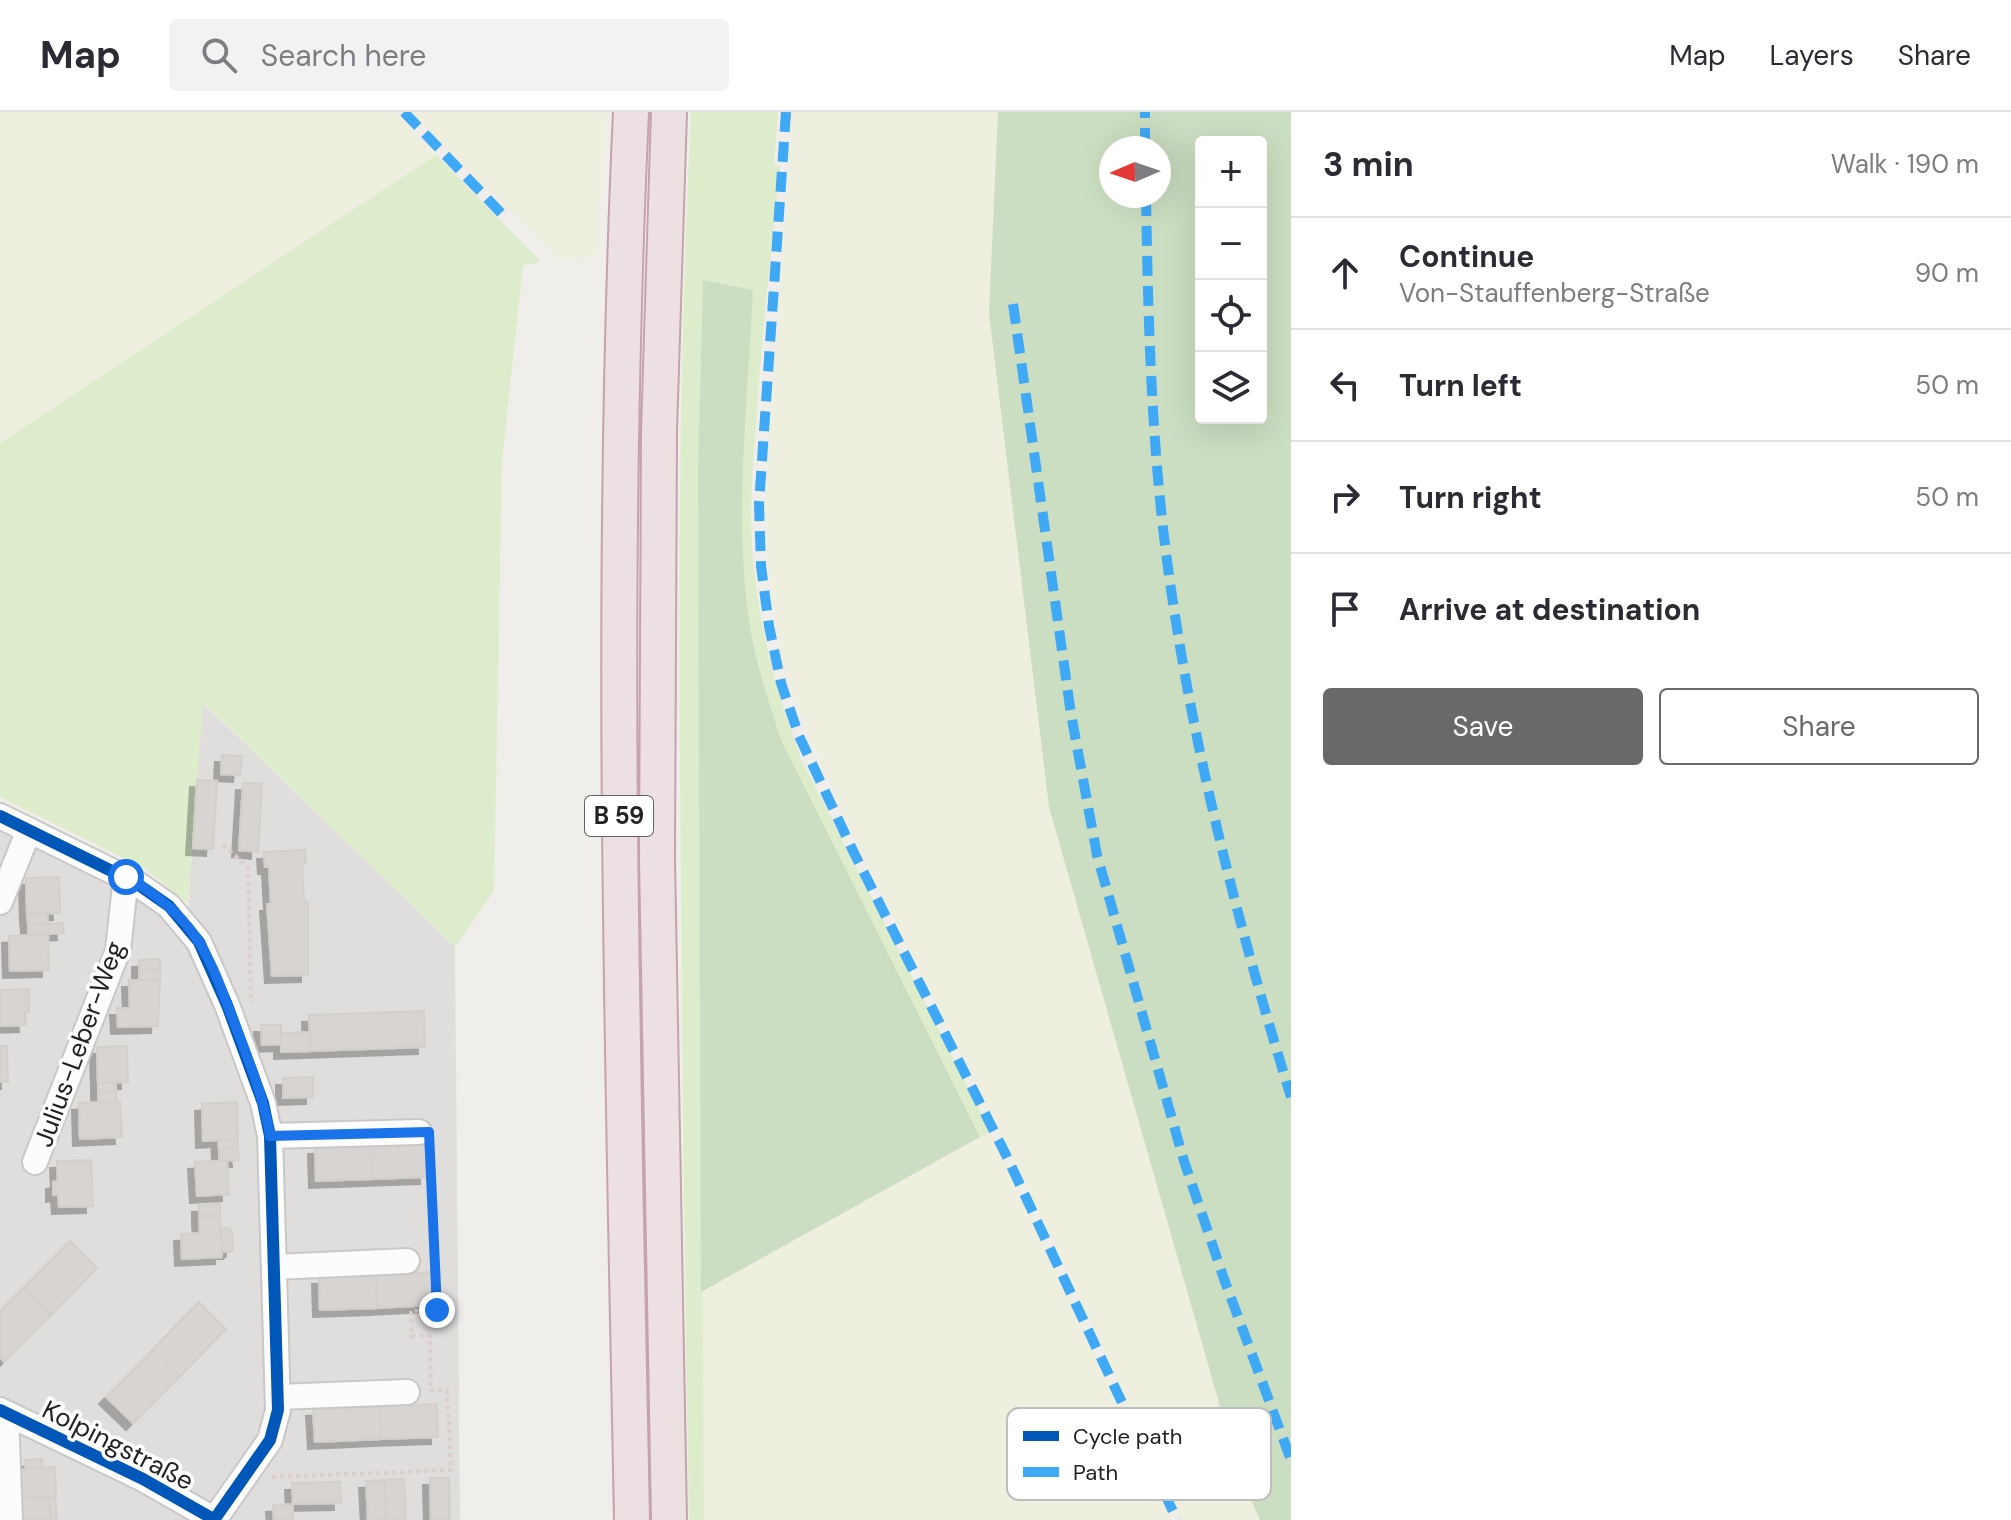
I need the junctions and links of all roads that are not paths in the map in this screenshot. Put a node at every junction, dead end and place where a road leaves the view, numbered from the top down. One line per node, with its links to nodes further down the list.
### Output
1 (631, 112): 17 (highway, B 59)
2 (669, 112): 18 (highway, B 59)
3 (0, 816): 4 (street)
4 (29, 830): 5 (street); 6 (street)
5 (126, 877): 8 (street); 9 (street, Julius-Leber-Weg)
6 (0, 902)
7 (419, 1132): 8 (street)
8 (270, 1136): 11 (street)
9 (35, 1162)
10 (407, 1261): 11 (street)
11 (275, 1267): 13 (street)
12 (407, 1392): 13 (street)
13 (278, 1397): 16 (street)
14 (3, 1412): 15 (street); 16 (street, Kolpingstraße)
15 (10, 1520)
16 (214, 1520)
17 (632, 1520)
18 (669, 1520)

